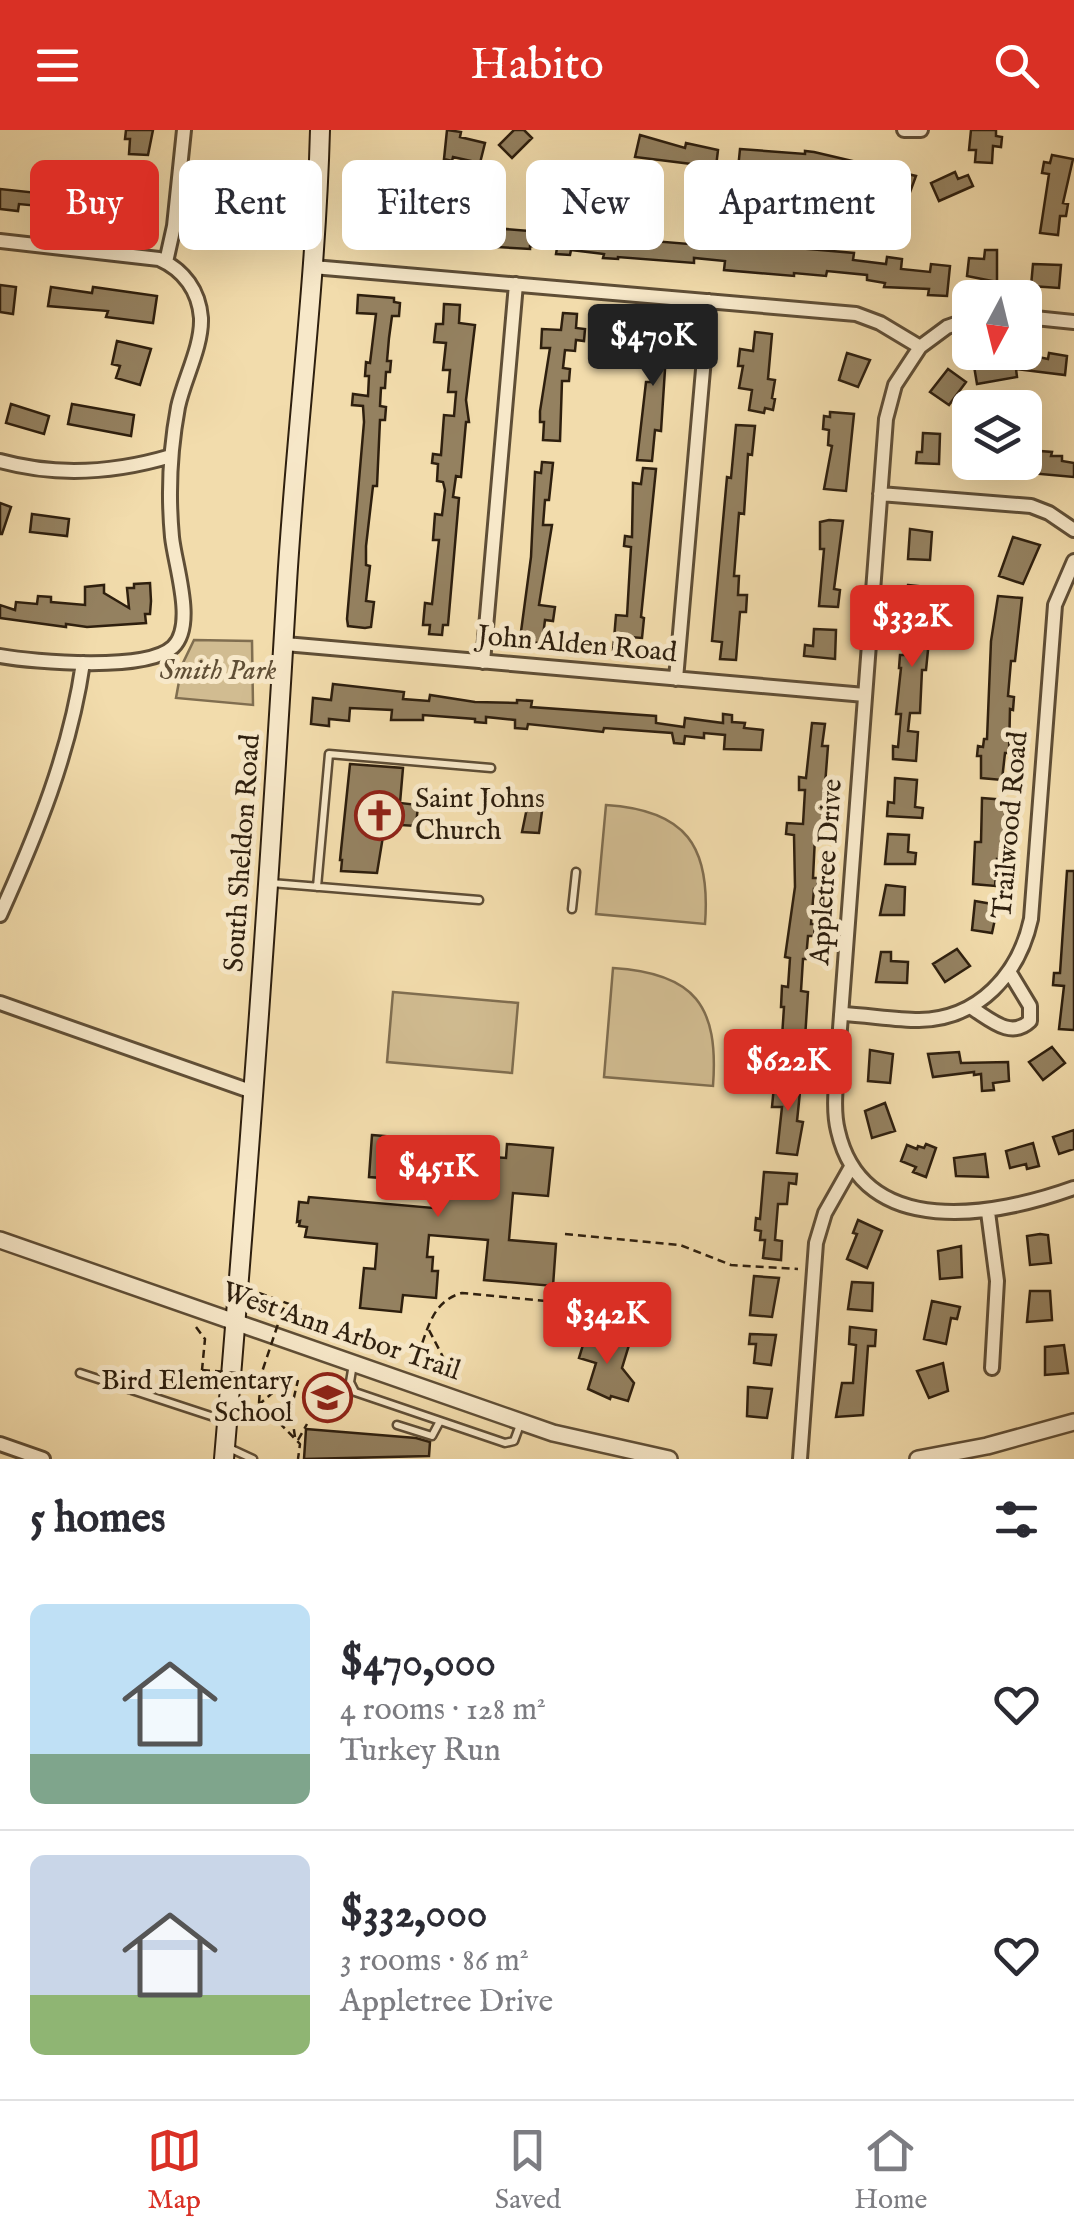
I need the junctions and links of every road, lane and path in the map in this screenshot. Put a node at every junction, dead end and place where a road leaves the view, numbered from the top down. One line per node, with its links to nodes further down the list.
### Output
1 (184, 130): 6 (street)
2 (320, 130): 7 (main road, South Sheldon Road)
3 (904, 130): 4 (street)
4 (921, 130)
5 (0, 241): 6 (street)
6 (166, 262): 14 (street)
7 (313, 267): 8 (street); 19 (main road, South Sheldon Road)
8 (516, 284): 9 (street); 21 (street)
9 (708, 301): 13 (street); 24 (street)
10 (1042, 319): 11 (street)
11 (1074, 322)
12 (952, 326): 13 (street)
13 (920, 347): 16 (street, Appletree Drive)
14 (172, 456): 15 (street); 22 (street)
15 (0, 461)
16 (880, 494): 17 (street); 26 (street, Appletree Drive)
17 (1074, 530)
18 (1074, 561): 35 (street, Trailwood Road)
19 (284, 644): 21 (street, John Alden Road); 29 (main road, South Sheldon Road)
20 (0, 656): 22 (street)
21 (482, 662): 24 (street, John Alden Road)
22 (83, 663): 31 (street)
23 (179, 668): 25 (path)
24 (676, 679): 26 (street, John Alden Road)
25 (211, 680)
26 (865, 695): 38 (street, Appletree Drive)
27 (490, 768): 30 (lane)
28 (576, 872): 33 (lane)
29 (270, 883): 30 (lane); 39 (main road, South Sheldon Road)
30 (317, 887): 32 (lane)
31 (5, 893): 34 (street)
32 (479, 900)
33 (572, 909)
34 (0, 916)
35 (1010, 973): 37 (street, Trailwood Road); 37 (street)
36 (0, 1003): 39 (street)
37 (970, 1006): 38 (street, Trailwood Road)
38 (841, 1014): 40 (street, Appletree Drive)
39 (253, 1092): 49 (main road, South Sheldon Road)
40 (852, 1168): 42 (street); 78 (street)
41 (1074, 1188): 42 (street)
42 (988, 1212): 58 (street)
43 (564, 1234): 45 (path)
44 (0, 1240): 49 (street, West Ann Arbor Trail)
45 (798, 1269)
46 (258, 1294): 47 (path)
47 (286, 1302): 50 (path); 60 (path, bridge)
48 (556, 1302): 52 (path)
49 (234, 1322): 57 (street, West Ann Arbor Trail); 65 (main road, South Sheldon Road)
50 (304, 1326)
51 (196, 1327): 54 (path)
52 (428, 1328): 55 (path); 56 (path)
53 (212, 1342): 54 (path)
54 (205, 1343): 60 (path, bridge)
55 (418, 1355)
56 (444, 1359)
57 (354, 1362): 66 (lane); 67 (street, West Ann Arbor Trail)
58 (992, 1368)
59 (80, 1374): 65 (lane)
60 (262, 1375): 63 (path)
61 (291, 1378): 63 (path)
62 (298, 1380): 71 (path)
63 (260, 1404): 64 (path); 71 (path)
64 (248, 1414)
65 (227, 1421): 73 (main road, South Sheldon Road)
66 (440, 1421): 67 (lane); 70 (lane)
67 (522, 1422): 77 (street, West Ann Arbor Trail)
68 (1074, 1422): 79 (street)
69 (307, 1424): 71 (path)
70 (397, 1425)
71 (296, 1440): 76 (path)
72 (0, 1444): 74 (street)
73 (224, 1452): 75 (lane)
74 (43, 1459)
75 (254, 1459)
76 (298, 1459)
77 (669, 1459)
78 (800, 1459)
79 (918, 1459)

